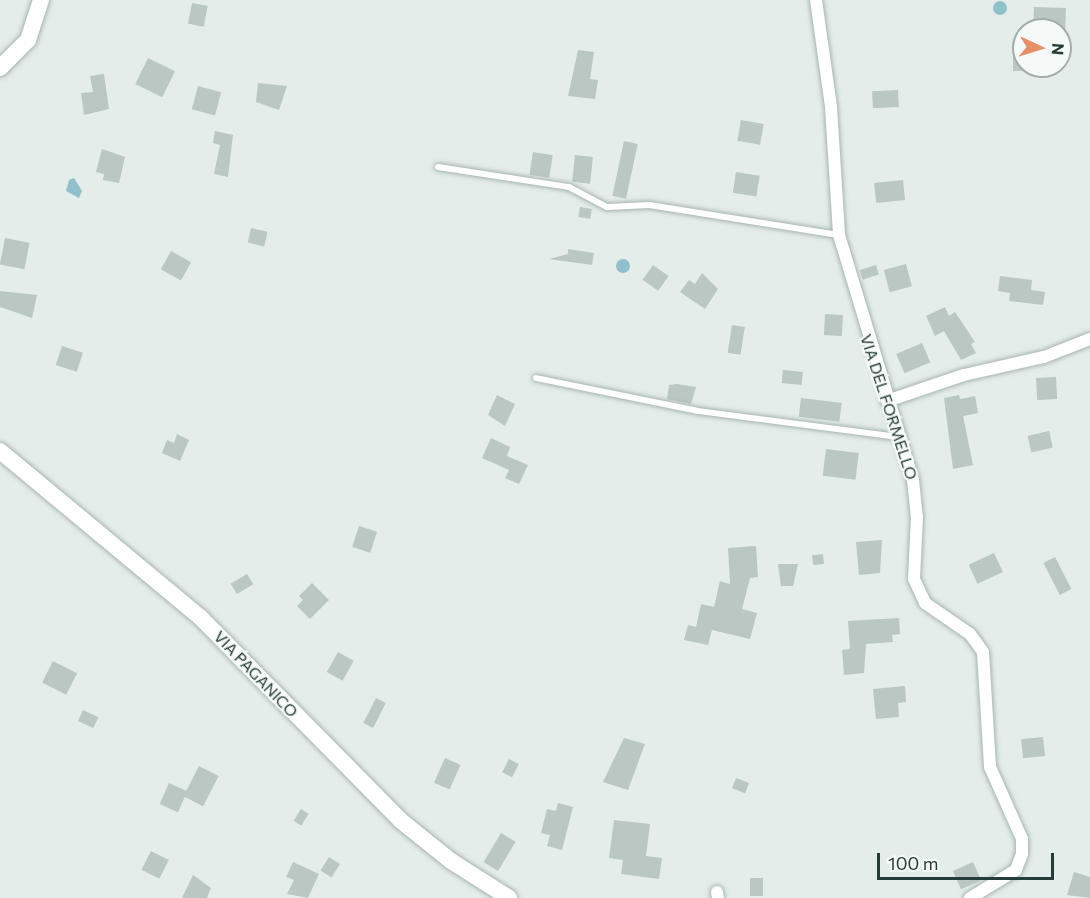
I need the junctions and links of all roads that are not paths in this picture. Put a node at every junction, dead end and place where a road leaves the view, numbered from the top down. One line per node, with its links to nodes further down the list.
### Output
1 (41, 0): 3 (street)
2 (816, 0): 5 (street, VIA DEL FORMELLO)
3 (0, 68)
4 (438, 168): 5 (lane)
5 (838, 235): 8 (street, VIA DEL FORMELLO)
6 (1090, 339): 8 (street)
7 (536, 378): 9 (lane)
8 (887, 400): 9 (street, VIA DEL FORMELLO)
9 (899, 437): 12 (street, VIA DEL FORMELLO)
10 (0, 451): 11 (street, VIA PAGANICO)
11 (510, 898)
12 (970, 898)

